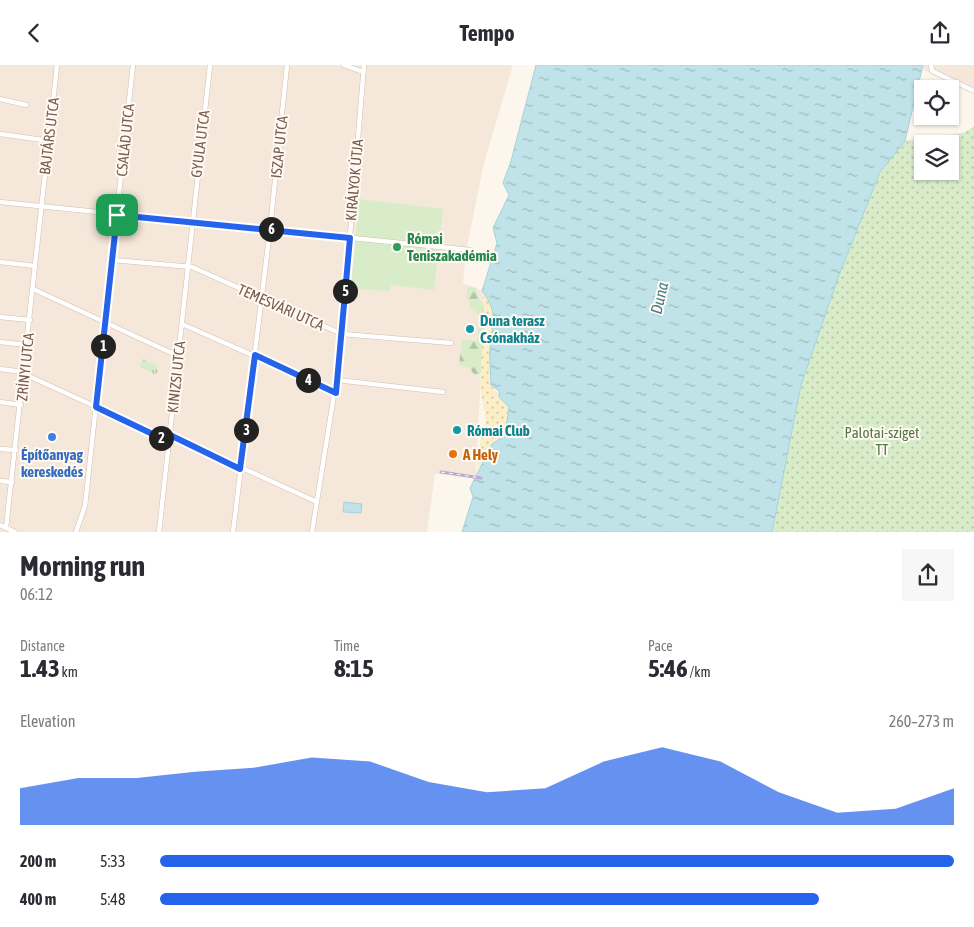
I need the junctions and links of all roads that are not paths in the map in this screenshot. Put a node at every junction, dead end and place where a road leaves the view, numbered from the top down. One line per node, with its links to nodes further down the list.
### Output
1 (58, 65): 13 (street, BAJTÁRS UTCA)
2 (133, 65): 16 (street, CSALÁD UTCA)
3 (210, 65): 17 (street, GYULA UTCA)
4 (287, 65): 18 (street, ISZAP UTCA)
5 (344, 65): 8 (street)
6 (364, 65): 8 (street, KIRÁLYOK ÚTJA)
7 (930, 66): 9 (street)
8 (363, 72): 19 (street, KIRÁLYOK ÚTJA)
9 (974, 91)
10 (0, 99): 11 (street)
11 (26, 105)
12 (0, 135): 13 (street)
13 (50, 141): 15 (street, BAJTÁRS UTCA)
14 (0, 202): 15 (street)
15 (41, 207): 16 (street); 23 (street, ZRÍNYI UTCA)
16 (117, 215): 17 (street); 21 (street, CSALÁD UTCA)
17 (191, 222): 18 (street); 24 (street, KINIZSI UTCA)
18 (270, 229): 19 (street); 26 (street, ISZAP UTCA)
19 (350, 238): 20 (street); 31 (street, KIRÁLYOK ÚTJA)
20 (470, 249)
21 (113, 260): 24 (street, TEMESVÁRI UTCA); 29 (street, CSALÁD UTCA)
22 (0, 262): 23 (street)
23 (35, 266): 25 (street, ZRÍNYI UTCA)
24 (188, 267): 26 (street, TEMESVÁRI UTCA); 30 (street, KINIZSI UTCA)
25 (33, 289): 28 (street, ZRÍNYI UTCA); 29 (street)
26 (262, 299): 31 (street, TEMESVÁRI UTCA); 36 (street, ISZAP UTCA)
27 (0, 317): 28 (street)
28 (30, 321): 34 (street, ZRÍNYI UTCA)
29 (106, 322): 35 (street); 44 (street, CSALÁD UTCA)
30 (182, 324): 35 (street, KINIZSI UTCA); 36 (street)
31 (342, 334): 33 (street, TEMESVÁRI UTCA); 39 (street, KIRÁLYOK ÚTJA)
32 (0, 342): 34 (street)
33 (451, 343)
34 (28, 345): 38 (street, ZRÍNYI UTCA)
35 (178, 355): 45 (street, KINIZSI UTCA)
36 (255, 355): 41 (street); 48 (street, ISZAP UTCA)
37 (0, 369): 38 (street)
38 (24, 373): 43 (street, ZRÍNYI UTCA); 44 (street)
39 (338, 381): 40 (street); 41 (street, KIRÁLYOK ÚTJA)
40 (443, 392)
41 (336, 393): 51 (street, KIRÁLYOK ÚTJA)
42 (0, 402): 43 (street)
43 (21, 405): 47 (street, ZRÍNYI UTCA)
44 (96, 407): 45 (street); 54 (street, CSALÁD UTCA)
45 (169, 438): 48 (street); 55 (street, KINIZSI UTCA)
46 (0, 449): 47 (street)
47 (16, 451): 50 (street, ZRÍNYI UTCA)
48 (240, 469): 51 (street); 56 (street, ISZAP UTCA)
49 (0, 481): 50 (street)
50 (12, 482): 53 (street, ZRÍNYI UTCA)
51 (317, 502): 57 (street, KIRÁLYOK ÚTJA)
52 (0, 525): 53 (street)
53 (10, 530)
54 (76, 532)
55 (159, 532)
56 (233, 532)
57 (312, 532)

